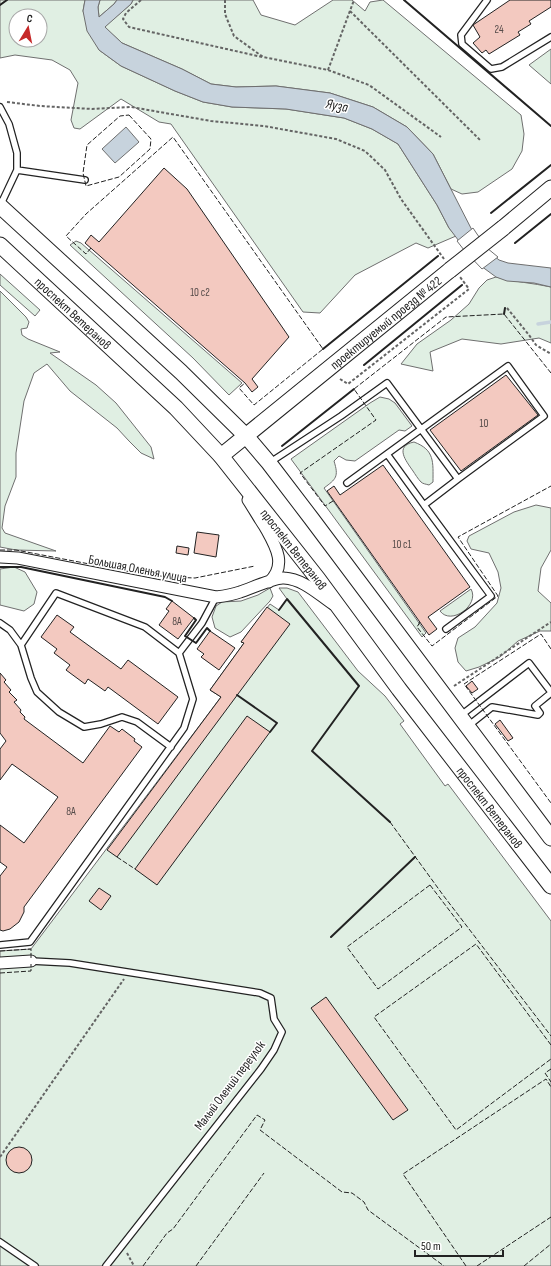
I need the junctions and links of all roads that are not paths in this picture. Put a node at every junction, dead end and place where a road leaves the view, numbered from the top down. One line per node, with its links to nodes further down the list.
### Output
1 (488, 0): 2 (lane)
2 (551, 37)
3 (0, 107): 4 (lane)
4 (18, 170): 5 (lane); 7 (lane)
5 (85, 180)
6 (551, 188): 10 (main road, проектируемый проезд № 422, bridge)
7 (0, 206): 10 (main road)
8 (0, 245): 12 (main road, проспект Ветеранов)
9 (421, 429): 11 (lane); 13 (lane); 14 (lane); 14 (lane)
10 (246, 436): 12 (main road, проектируемый проезд № 422); 13 (main road)
11 (387, 454): 15 (lane); 16 (lane)
12 (224, 460): 18 (street); 20 (main road, проспект Ветеранов)
13 (268, 463): 26 (main road)
14 (458, 479): 16 (lane)
15 (347, 483)
16 (424, 505): 22 (lane)
17 (0, 557): 19 (street, Большая Оленья улица)
18 (269, 582): 19 (street, Большая Оленья улица); 20 (street, Большая Оленья улица)
19 (216, 597): 24 (lane)
20 (340, 610): 29 (main road, проспект Ветеранов)
21 (0, 623): 23 (lane)
22 (446, 629)
23 (21, 645): 24 (lane); 27 (lane)
24 (179, 652): 27 (lane)
25 (551, 693): 26 (lane); 26 (lane)
26 (464, 721): 28 (main road)
27 (171, 747): 30 (lane)
28 (548, 831)
29 (551, 886)
30 (0, 945)
31 (31, 961): 32 (street, Малый Олений переулок); 35 (lane, Малый Олений переулок)
32 (0, 963)
33 (0, 1242): 34 (lane)
34 (35, 1266)
35 (106, 1266)

